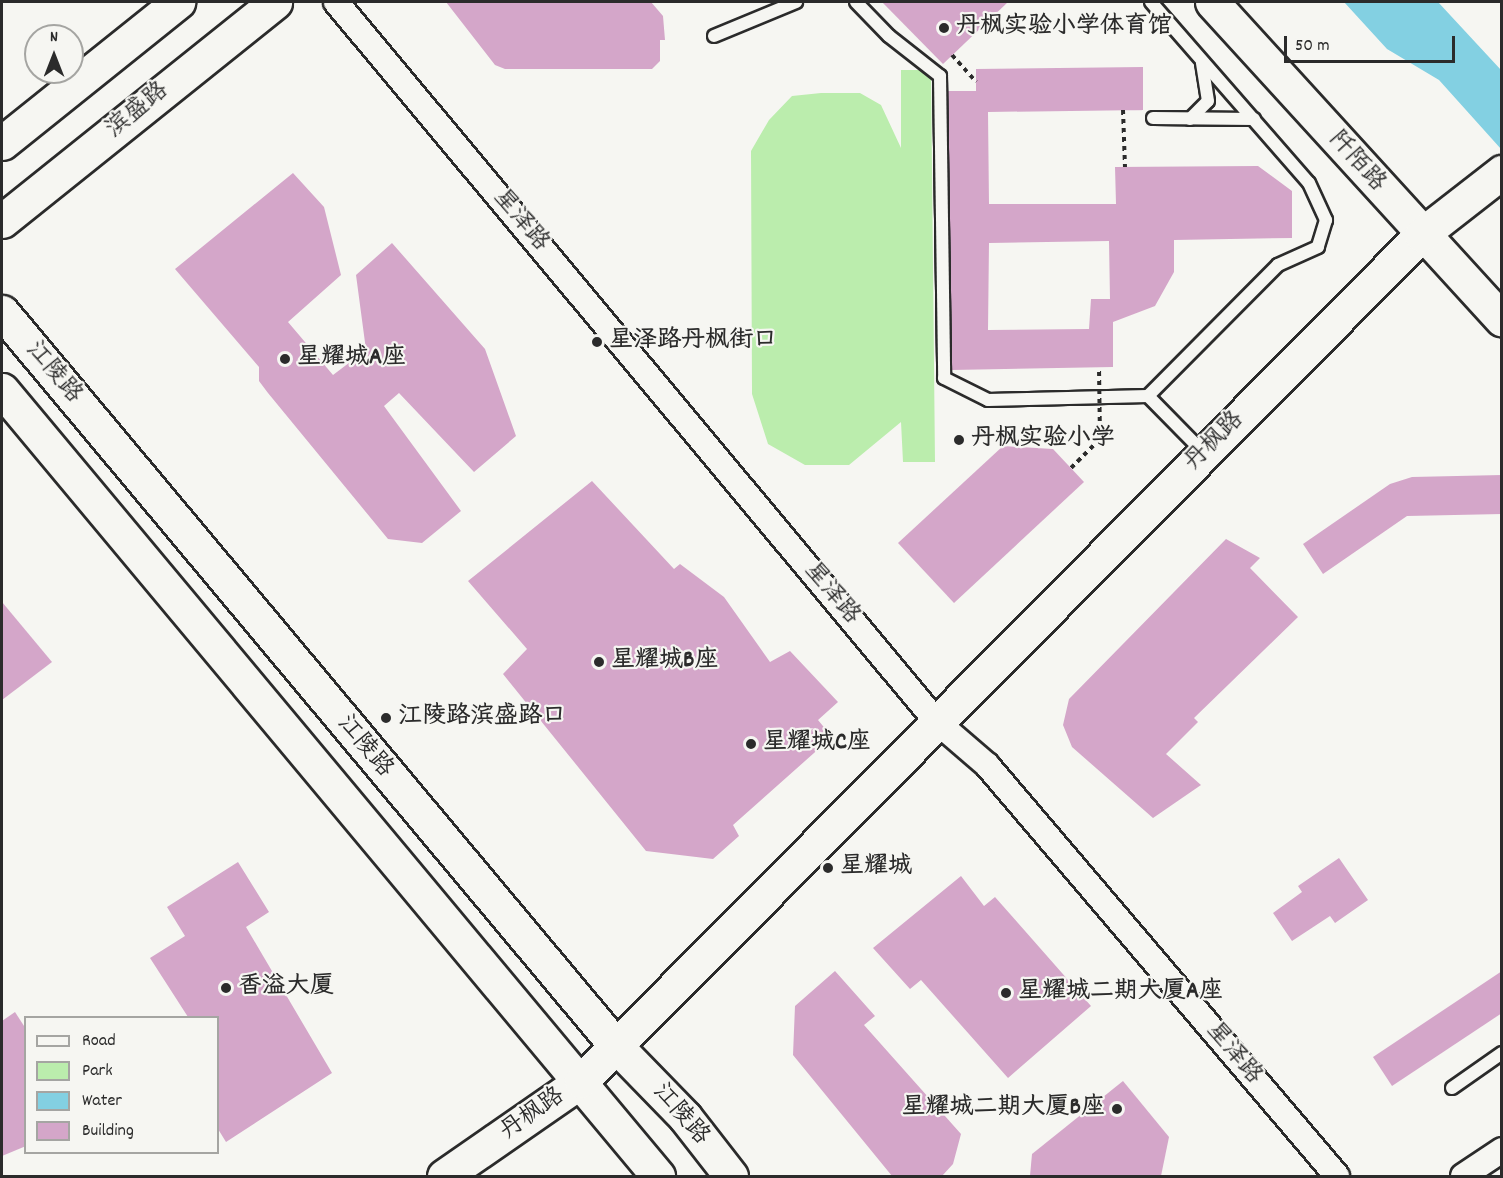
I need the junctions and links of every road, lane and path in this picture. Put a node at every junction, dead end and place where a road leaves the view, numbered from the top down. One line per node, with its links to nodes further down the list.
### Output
1 (178, 2): 16 (main road)
2 (275, 2): 19 (main road, 滨盛路)
3 (336, 2): 28 (street, 星泽路)
4 (796, 2): 8 (lane)
5 (856, 2): 25 (lane)
6 (1151, 2): 10 (lane)
7 (1212, 2): 20 (main road, 阡陌路)
8 (714, 36)
9 (952, 56): 11 (path)
10 (1200, 58): 14 (lane); 15 (lane)
11 (976, 82)
12 (1123, 110): 17 (path)
13 (1152, 118): 14 (lane)
14 (1190, 119): 15 (lane)
15 (1254, 119): 25 (lane)
16 (2, 143)
17 (1125, 167)
18 (1492, 179): 20 (main road, 丹枫路)
19 (2, 221)
20 (1421, 235): 22 (main road, 阡陌路); 26 (main road, 丹枫路)
21 (2, 312): 29 (main road, 江陵路)
22 (1502, 320)
23 (1099, 368): 27 (path, bridge)
24 (2, 390): 31 (main road, 江陵路)
25 (1148, 396): 26 (lane)
26 (1204, 453): 28 (main road, 丹枫路)
27 (1071, 468)
28 (938, 722): 29 (main road, 丹枫路); 37 (street, 星泽路)
29 (617, 1047): 31 (main road, 丹枫路); 36 (main road, 江陵路)
30 (1502, 1053): 32 (lane)
31 (581, 1081): 34 (main road, 丹枫路); 35 (main road, 江陵路)
32 (1452, 1088)
33 (1502, 1150): 38 (street)
34 (444, 1176)
35 (658, 1176)
36 (731, 1176)
37 (1337, 1176)
38 (1463, 1176)

